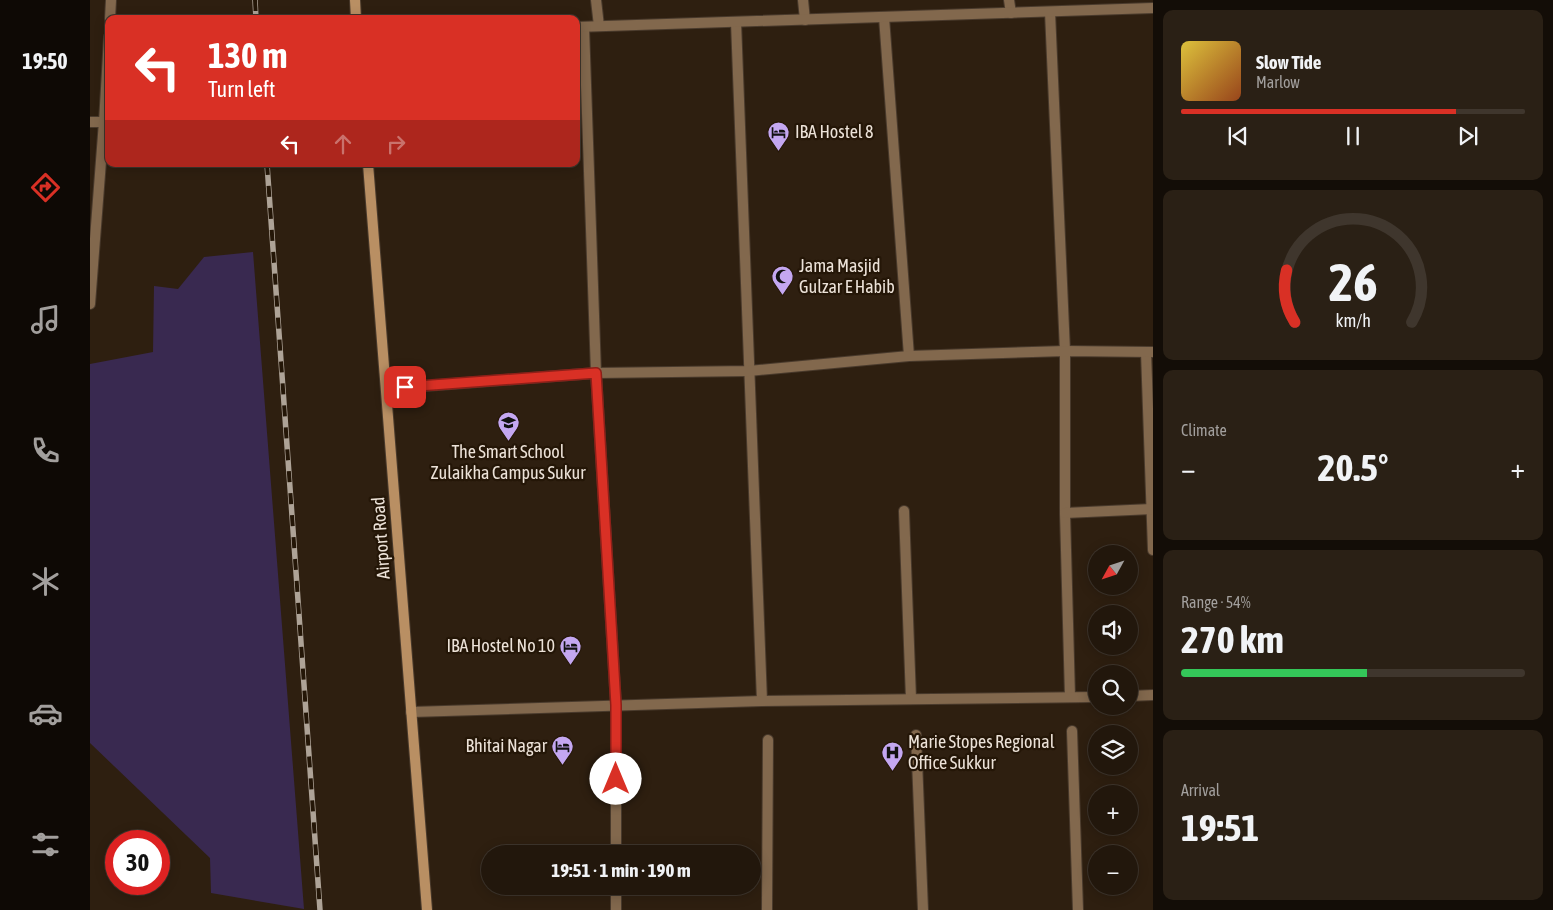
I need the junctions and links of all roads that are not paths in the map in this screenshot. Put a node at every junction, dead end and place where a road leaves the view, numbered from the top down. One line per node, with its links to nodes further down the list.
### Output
1 (111, 0): 9 (street)
2 (355, 0): 10 (main road)
3 (596, 0): 14 (street)
4 (803, 0): 12 (street)
5 (1009, 0): 8 (street)
6 (1153, 8): 7 (street)
7 (1050, 12): 8 (street); 21 (street)
8 (1011, 13): 11 (street)
9 (110, 15)
10 (356, 15)
11 (884, 17): 12 (street); 23 (street)
12 (805, 20): 13 (street)
13 (736, 22): 14 (street); 24 (street)
14 (599, 26): 15 (street)
15 (580, 27): 25 (street)
16 (105, 105): 18 (street)
17 (90, 122): 18 (street)
18 (104, 122): 20 (street)
19 (368, 167): 26 (main road, Airport Road)
20 (90, 304)
21 (1065, 351): 22 (street); 23 (street); 29 (street)
22 (1150, 352): 27 (street)
23 (909, 356): 24 (street)
24 (749, 371): 25 (street); 36 (street)
25 (596, 373): 26 (street); 37 (street)
26 (386, 389): 38 (main road, Airport Road)
27 (1152, 509): 29 (street); 30 (street)
28 (904, 511): 35 (street)
29 (1065, 513): 33 (street)
30 (1153, 550)
31 (1153, 695): 32 (street)
32 (1138, 696)
33 (1070, 697): 34 (street); 35 (street)
34 (1088, 697)
35 (911, 699): 36 (street)
36 (762, 701): 37 (street)
37 (616, 705): 38 (street); 42 (street)
38 (411, 712): 44 (main road, Airport Road)
39 (1072, 732): 48 (street)
40 (916, 735): 47 (street)
41 (768, 740): 46 (street)
42 (616, 845)
43 (616, 895): 45 (street)
44 (427, 910)
45 (616, 910)
46 (767, 910)
47 (923, 910)
48 (1078, 910)

